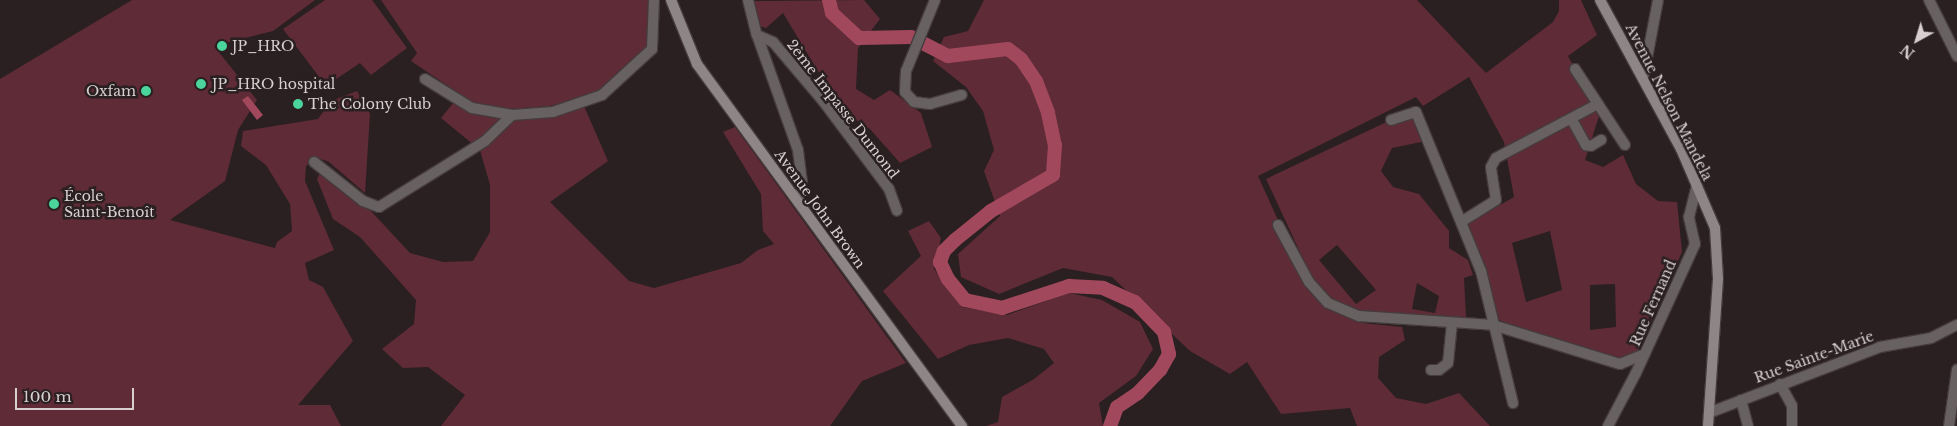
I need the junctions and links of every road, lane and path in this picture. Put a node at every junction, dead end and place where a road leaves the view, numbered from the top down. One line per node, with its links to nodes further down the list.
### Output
1 (654, 0): 15 (street)
2 (671, 0): 22 (main road, Avenue John Brown)
3 (748, 0): 8 (street)
4 (935, 0): 13 (street)
5 (1600, 0): 12 (main road, Avenue Nelson Mandela)
6 (1658, 0): 12 (street)
7 (1931, 1): 9 (street)
8 (757, 35): 22 (street); 23 (street, 2ème Impasse Dumond)
9 (1957, 56)
10 (1575, 69): 14 (street)
11 (425, 79): 15 (street)
12 (1644, 79): 21 (main road, Avenue Nelson Mandela)
13 (962, 95)
14 (1598, 104): 17 (street); 19 (street)
15 (512, 115): 20 (street)
16 (1391, 120): 24 (street)
17 (1572, 120): 18 (street); 24 (street)
18 (1601, 140)
19 (1625, 145)
20 (314, 162)
21 (1697, 186): 29 (street, Rue Fernand); 35 (main road, Avenue Nelson Mandela)
22 (799, 203): 36 (main road, Avenue John Brown)
23 (897, 210)
24 (1461, 222): 27 (street)
25 (1278, 225): 26 (street)
26 (1452, 323): 27 (street); 30 (street)
27 (1493, 325): 29 (street); 34 (street)
28 (1956, 328): 32 (street, Rue Sainte-Marie)
29 (1645, 354): 37 (street, Rue Fernand)
30 (1430, 370)
31 (1957, 370): 41 (street)
32 (1780, 384): 33 (street, Rue Sainte-Marie); 40 (street)
33 (1742, 400): 35 (street, Rue Sainte-Marie); 39 (street)
34 (1513, 403)
35 (1711, 412): 38 (main road, Avenue Nelson Mandela)
36 (962, 426)
37 (1608, 426)
38 (1708, 426)
39 (1748, 426)
40 (1792, 426)
41 (1949, 426)

